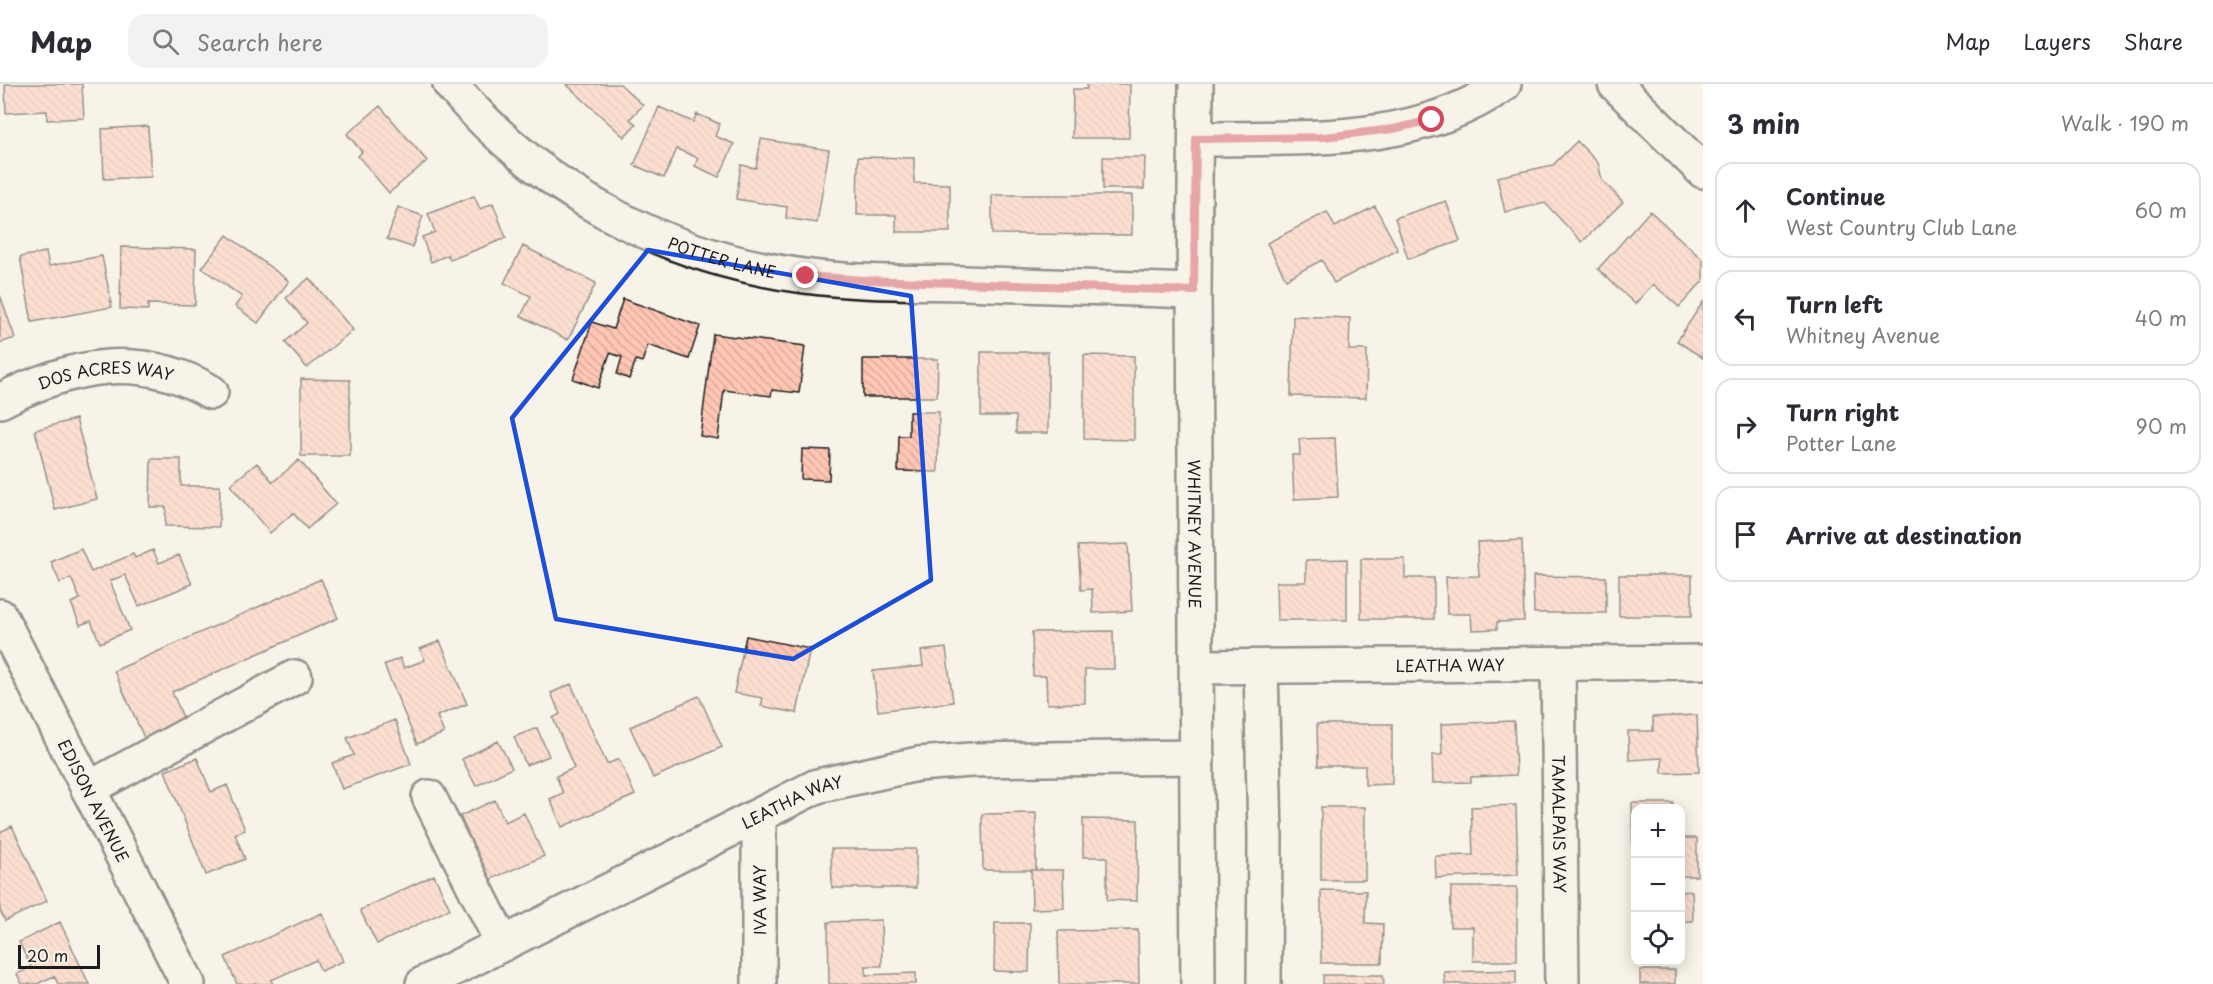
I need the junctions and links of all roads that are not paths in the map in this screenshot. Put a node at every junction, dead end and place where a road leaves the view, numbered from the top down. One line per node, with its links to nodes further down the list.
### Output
1 (450, 84): 7 (street, POTTER LANE)
2 (1196, 84): 5 (street, WHITNEY AVENUE)
3 (1504, 84): 5 (street)
4 (1615, 84): 6 (street)
5 (1196, 139): 7 (street, WHITNEY AVENUE)
6 (1703, 171)
7 (1194, 291): 14 (street, WHITNEY AVENUE)
8 (211, 392): 9 (street, DOS ACRES WAY)
9 (0, 400)
10 (0, 616): 17 (street, EDISON AVENUE)
11 (1703, 662): 12 (street, LEATHA WAY)
12 (1557, 663): 13 (street, LEATHA WAY); 26 (street, TAMALPAIS WAY)
13 (1261, 666): 14 (street, LEATHA WAY); 25 (street)
14 (1198, 667): 16 (street, WHITNEY AVENUE)
15 (295, 676): 17 (street)
16 (1197, 757): 19 (street, LEATHA WAY); 24 (street, WHITNEY AVENUE)
17 (88, 789): 21 (street, EDISON AVENUE)
18 (429, 797): 20 (street)
19 (759, 816): 20 (street, LEATHA WAY); 23 (street, IVA WAY)
20 (503, 944): 22 (street, LEATHA WAY)
21 (188, 984)
22 (423, 984)
23 (759, 984)
24 (1198, 984)
25 (1264, 984)
26 (1562, 984)

